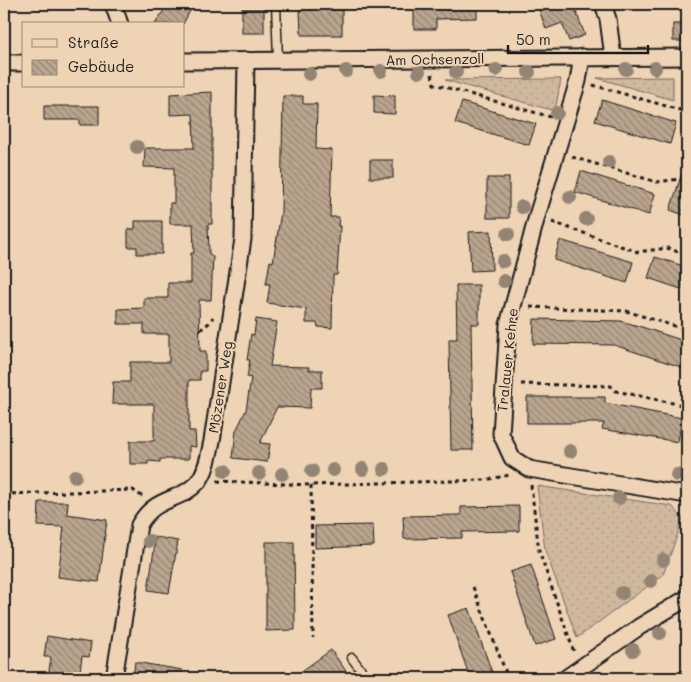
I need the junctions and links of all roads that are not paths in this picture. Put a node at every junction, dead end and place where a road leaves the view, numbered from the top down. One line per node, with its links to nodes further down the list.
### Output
1 (113, 4): 4 (street)
2 (276, 4): 9 (lane)
3 (603, 4): 6 (street)
4 (119, 22)
5 (582, 57): 6 (street, Am Ochsenzoll); 9 (street, Am Ochsenzoll); 13 (street, Tralauer Kehre)
6 (613, 57): 7 (street, Am Ochsenzoll)
7 (687, 57)
8 (246, 60): 9 (street, Am Ochsenzoll); 10 (street, Am Ochsenzoll); 16 (street, Mözener Weg)
9 (278, 60)
10 (185, 61)
11 (4, 63): 12 (street)
12 (22, 63)
13 (687, 495)
14 (687, 598): 18 (street)
15 (352, 658): 17 (lane)
16 (114, 678)
17 (367, 678)
18 (566, 678)

